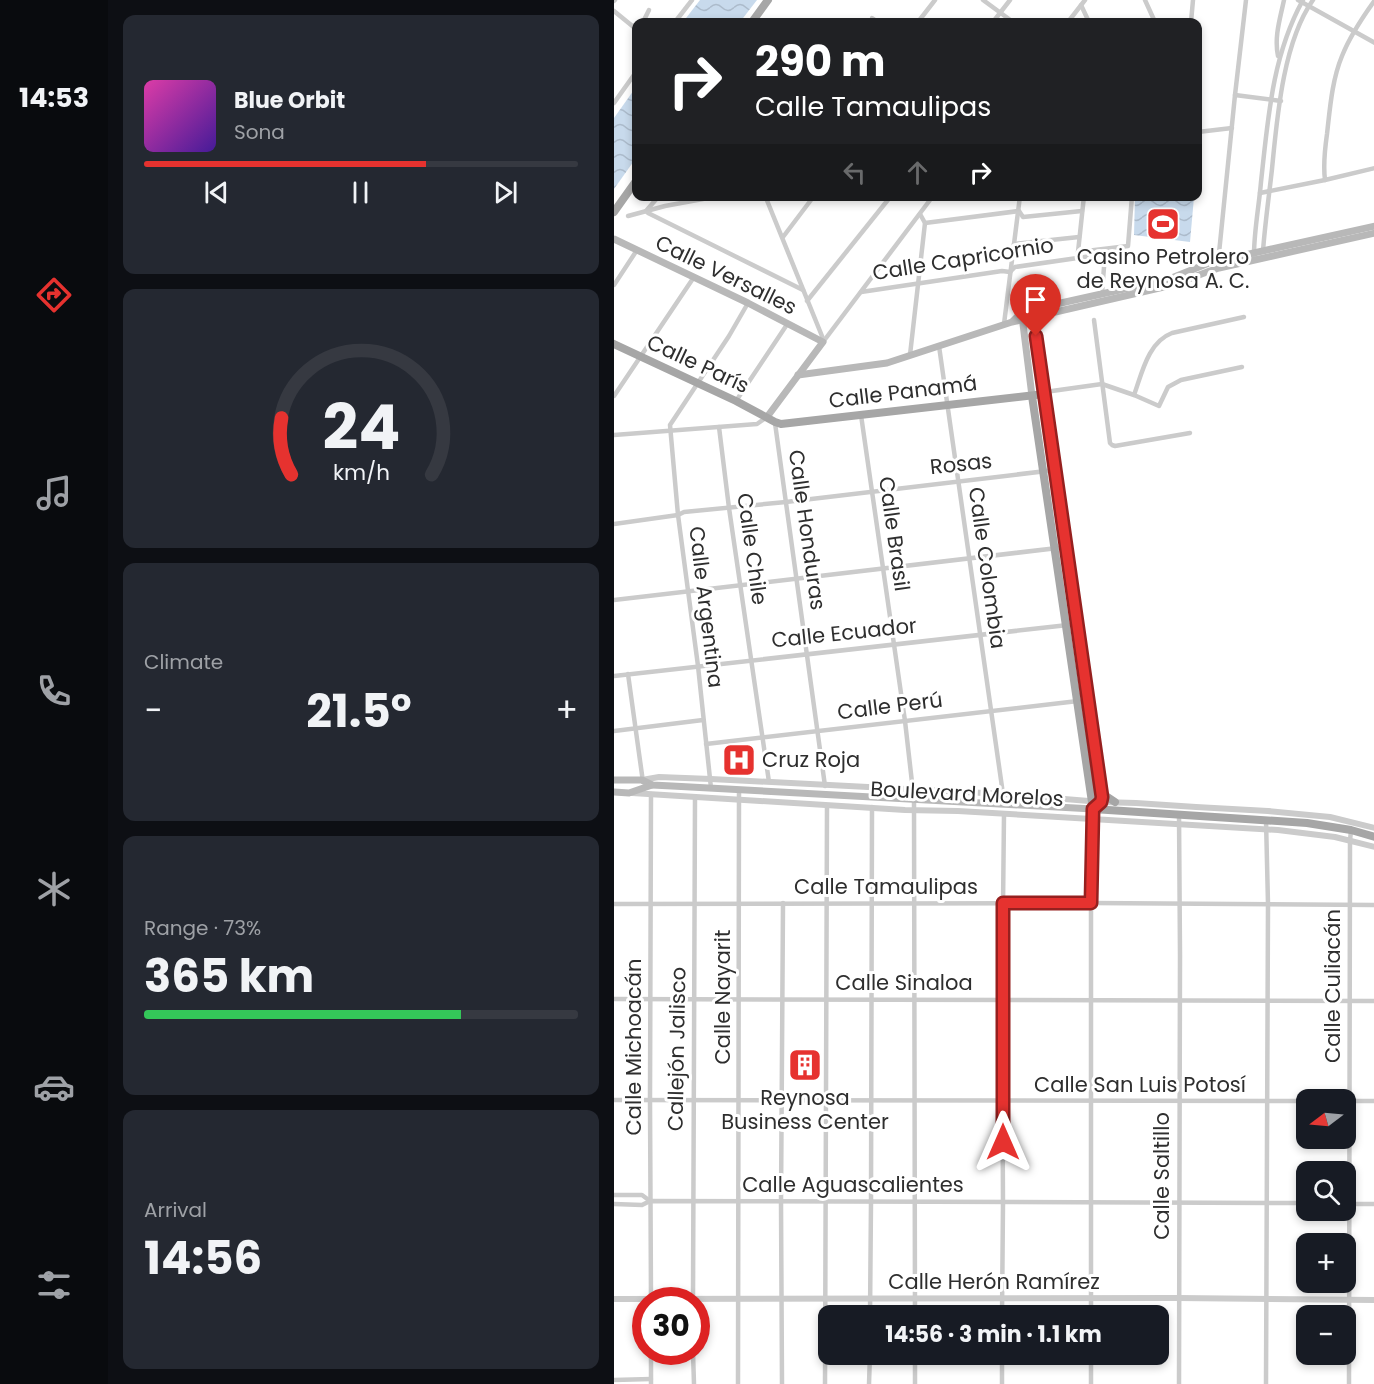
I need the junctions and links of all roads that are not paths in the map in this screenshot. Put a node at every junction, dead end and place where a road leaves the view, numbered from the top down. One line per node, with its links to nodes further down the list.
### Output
1 (692, 0): 21 (street)
2 (768, 0): 22 (main road)
3 (773, 0): 23 (main road)
4 (935, 0): 24 (street)
5 (983, 0): 19 (street)
6 (1010, 0): 19 (street)
7 (1085, 0): 15 (street)
8 (1145, 0): 29 (street)
9 (1193, 0): 30 (street)
10 (1246, 0): 36 (street)
11 (1284, 0): 34 (street)
12 (1313, 0): 16 (street)
13 (1374, 0): 32 (street)
14 (1300, 1): 16 (street); 34 (street)
15 (1081, 5): 27 (street); 28 (street)
16 (1309, 6): 32 (street); 38 (street)
17 (648, 10): 20 (street)
18 (614, 11): 31 (street)
19 (1000, 13): 25 (street); 26 (street)
20 (645, 18)
21 (678, 18)
22 (755, 18)
23 (760, 18)
24 (921, 18)
25 (996, 18)
26 (1007, 18)
27 (1071, 18)
28 (1087, 18)
29 (1153, 18)
30 (1191, 18)
31 (632, 26)
32 (1354, 32): 33 (street); 43 (street)
33 (1374, 43)
34 (1279, 58): 37 (street)
35 (632, 78): 39 (street)
36 (1235, 95): 37 (street); 40 (street)
37 (1272, 99): 38 (street); 46 (street)
38 (1281, 101): 45 (street)
39 (614, 103)
40 (1232, 128): 41 (street); 74 (street)
41 (1202, 132)
42 (1374, 168): 43 (street)
43 (1325, 180): 45 (street)
44 (632, 187): 60 (main road)
45 (1270, 191): 46 (street); 72 (street)
46 (1260, 193): 73 (street)
47 (632, 194): 63 (main road)
48 (655, 201): 57 (street)
49 (692, 201): 57 (street)
50 (770, 201): 67 (street)
51 (810, 201): 67 (street)
52 (887, 201): 82 (street)
53 (929, 201): 61 (street)
54 (1020, 201): 58 (street)
55 (1083, 201): 59 (street)
56 (1132, 201): 68 (street)
57 (646, 211): 62 (street); 79 (street)
58 (1019, 211): 59 (street); 64 (street); 70 (street)
59 (1082, 211): 68 (street)
60 (614, 212)
61 (920, 214): 64 (street); 80 (street)
62 (628, 216)
63 (614, 219)
64 (925, 223): 77 (street)
65 (1374, 226): 72 (main road)
66 (1374, 233): 72 (main road)
67 (783, 237): 79 (street)
68 (1079, 237): 70 (street)
69 (614, 239): 71 (main road, Calle Versalles)
70 (1014, 244): 75 (street)
71 (637, 250): 76 (main road, Calle Versalles); 78 (street)
72 (1263, 254): 73 (main road)
73 (1254, 256): 74 (main road)
74 (1219, 265): 81 (main road); 84 (main road)
75 (1010, 272): 77 (street, Calle Capricornio); 81 (street, Calle Capricornio); 89 (street)
76 (694, 277): 83 (main road, Calle Versalles); 94 (street)
77 (919, 283): 80 (street, Calle Capricornio); 93 (street)
78 (614, 285)
79 (803, 290): 82 (street)
80 (861, 292): 90 (street)
81 (1102, 293): 84 (main road)
82 (807, 301): 90 (street)
83 (748, 303): 88 (main road, Calle Versalles); 97 (street)
84 (1033, 314): 85 (main road); 99 (main road)
85 (1022, 317): 89 (main road); 102 (main road)
86 (1244, 317): 100 (street)
87 (1094, 320): 98 (street)
88 (788, 323): 90 (main road, Calle Versalles); 103 (street)
89 (1004, 324): 92 (main road)
90 (824, 341): 96 (main road)
91 (614, 344): 94 (main road, Calle París)
92 (939, 346): 93 (main road); 104 (street, Calle Colombia)
93 (910, 355): 96 (main road)
94 (640, 356): 97 (main road, Calle París); 101 (street)
95 (1242, 367): 100 (street)
96 (798, 375): 106 (main road)
97 (697, 382): 103 (main road, Calle París); 109 (street)
98 (1102, 384): 99 (street); 100 (street); 110 (street)
99 (1044, 394): 102 (main road, Calle Panamá); 112 (main road)
100 (1134, 395)
101 (614, 396)
102 (1032, 396): 104 (main road, Calle Panamá); 113 (main road)
103 (736, 401): 106 (main road, Calle París)
104 (947, 405): 105 (main road, Calle Panamá); 114 (street, Calle Colombia)
105 (861, 415): 107 (main road, Calle Panamá); 115 (street, Calle Brasil)
106 (767, 417): 107 (main road); 108 (street)
107 (775, 422): 116 (street, Calle Honduras)
108 (719, 427): 109 (street); 117 (street, Calle Chile)
109 (669, 431): 111 (street); 118 (street, Calle Argentina)
110 (1190, 433)
111 (614, 435)
112 (1055, 470): 113 (street, Rosas); 120 (main road)
113 (1044, 472): 114 (street, Rosas); 121 (main road)
114 (958, 481): 115 (street, Rosas); 122 (street, Calle Colombia)
115 (871, 491): 116 (street, Rosas); 123 (street, Calle Brasil)
116 (786, 502): 117 (street, Rosas); 124 (street, Calle Honduras)
117 (729, 508): 118 (street, Rosas); 125 (street, Calle Chile)
118 (678, 515): 119 (street, Rosas); 126 (street, Calle Argentina)
119 (614, 524)
120 (1066, 547): 121 (street); 128 (main road)
121 (1055, 548): 122 (street); 129 (main road)
122 (968, 558): 123 (street); 130 (street, Calle Colombia)
123 (882, 568): 124 (street); 131 (street, Calle Brasil)
124 (797, 578): 125 (street); 132 (street, Calle Honduras)
125 (740, 585): 126 (street); 133 (street, Calle Chile)
126 (688, 591): 127 (street); 134 (street, Calle Argentina)
127 (614, 600)
128 (1077, 624): 129 (street, Calle Ecuador); 141 (main road)
129 (1066, 625): 130 (street, Calle Ecuador); 137 (main road)
130 (980, 635): 131 (street, Calle Ecuador); 138 (street, Calle Colombia)
131 (893, 645): 132 (street, Calle Ecuador); 140 (street, Calle Brasil)
132 (807, 654): 133 (street, Calle Ecuador); 144 (street, Calle Honduras)
133 (751, 661): 134 (street, Calle Ecuador); 145 (street, Calle Chile)
134 (698, 666): 135 (street, Calle Ecuador); 139 (street, Calle Argentina)
135 (628, 674): 136 (street, Calle Ecuador); 142 (street)
136 (614, 676)
137 (1078, 703): 138 (street, Calle Perú); 141 (main road); 166 (main road)
138 (991, 711): 140 (street, Calle Perú); 159 (street, Calle Colombia)
139 (703, 720): 142 (street); 146 (street, Calle Argentina)
140 (905, 722): 144 (street, Calle Perú); 153 (street, Calle Brasil)
141 (1091, 725): 154 (main road)
142 (635, 728): 143 (street); 150 (street)
143 (614, 731)
144 (818, 731): 145 (street, Calle Perú); 151 (street, Calle Honduras)
145 (762, 738): 146 (street, Calle Perú); 149 (street, Calle Chile)
146 (706, 744): 147 (street, Calle Argentina)
147 (711, 779): 149 (street, Boulevard Morelos); 150 (street, Boulevard Morelos); 152 (street, Calle Argentina)
148 (614, 780): 150 (main road, Boulevard Morelos)
149 (769, 782): 151 (street, Boulevard Morelos)
150 (647, 784): 152 (main road, Boulevard Morelos); 157 (main road, Boulevard Morelos); 158 (street)
151 (825, 786): 153 (street, Boulevard Morelos)
152 (712, 788): 155 (main road, Boulevard Morelos)
153 (913, 789): 159 (street, Boulevard Morelos); 162 (street, Calle Brasil)
154 (1100, 789): 163 (main road); 164 (main road)
155 (739, 790): 161 (street, Calle Nayarit); 162 (main road, Boulevard Morelos)
156 (614, 792): 157 (main road, Boulevard Morelos)
157 (629, 793): 158 (street, Boulevard Morelos)
158 (651, 794): 160 (street, Boulevard Morelos); 190 (street, Calle Michoacán)
159 (1002, 794): 166 (street, Boulevard Morelos)
160 (695, 797): 161 (street, Boulevard Morelos); 191 (street, Callejón Jalisco)
161 (739, 799): 165 (street, Boulevard Morelos); 182 (street, Calle Nayarit)
162 (914, 800): 166 (main road, Boulevard Morelos); 168 (street, Calle Brasil)
163 (1101, 802): 164 (street, Boulevard Morelos); 166 (main road)
164 (1115, 802): 169 (street, Boulevard Morelos)
165 (827, 805): 167 (street, Boulevard Morelos); 184 (street)
166 (1092, 805): 171 (main road, Boulevard Morelos); 173 (street)
167 (872, 807): 168 (street, Boulevard Morelos); 185 (street)
168 (915, 810): 170 (street, Boulevard Morelos); 186 (street, Calle Brasil)
169 (1196, 812): 171 (main road, Boulevard Morelos); 172 (street, Boulevard Morelos); 175 (main road, Boulevard Morelos)
170 (1004, 814): 173 (street, Boulevard Morelos); 187 (street)
171 (1179, 814): 174 (street, Calle Saltillo)
172 (1330, 817): 176 (main road); 177 (street, Boulevard Morelos)
173 (1092, 819): 174 (street, Boulevard Morelos); 188 (street)
174 (1179, 824): 175 (street, Boulevard Morelos); 192 (street, Calle Saltillo)
175 (1266, 825): 176 (main road, Boulevard Morelos); 180 (street, Boulevard Morelos); 193 (street)
176 (1328, 826): 178 (main road, Boulevard Morelos)
177 (1374, 828)
178 (1351, 830): 179 (main road, Boulevard Morelos); 180 (street, Calle Culiacán)
179 (1374, 837)
180 (1350, 841): 181 (street, Boulevard Morelos); 194 (street, Calle Culiacán)
181 (1374, 847)
182 (740, 903): 183 (street, Calle Tamaulipas); 191 (street, Calle Tamaulipas); 199 (street, Calle Nayarit)
183 (783, 903): 184 (street, Calle Tamaulipas); 200 (street)
184 (827, 903): 185 (street, Calle Tamaulipas); 201 (street)
185 (872, 903): 186 (street, Calle Tamaulipas); 202 (street)
186 (915, 903): 187 (street, Calle Tamaulipas); 203 (street, Calle Brasil)
187 (1003, 903): 188 (street, Calle Tamaulipas); 204 (street)
188 (1091, 903): 192 (street, Calle Tamaulipas); 205 (street)
189 (614, 904): 190 (street, Calle Tamaulipas)
190 (650, 904): 191 (street, Calle Tamaulipas); 197 (street, Calle Michoacán)
191 (695, 904): 198 (street, Callejón Jalisco)
192 (1179, 904): 193 (street, Calle Tamaulipas); 206 (street, Calle Saltillo)
193 (1268, 904): 194 (street, Calle Tamaulipas); 207 (street)
194 (1350, 904): 195 (street, Calle Tamaulipas); 208 (street, Calle Culiacán)
195 (1374, 904)
196 (614, 999): 197 (street, Calle Sinaloa)
197 (650, 999): 198 (street, Calle Sinaloa); 212 (street, Calle Michoacán)
198 (695, 999): 199 (street, Calle Sinaloa); 213 (street, Callejón Jalisco)
199 (739, 999): 200 (street, Calle Sinaloa); 214 (street, Calle Nayarit)
200 (782, 999): 201 (street, Calle Sinaloa); 215 (street)
201 (827, 999): 202 (street, Calle Sinaloa); 216 (street)
202 (871, 1000): 203 (street, Calle Sinaloa); 217 (street)
203 (915, 1000): 204 (street, Calle Sinaloa); 218 (street, Calle Brasil)
204 (1002, 1000): 205 (street, Calle Sinaloa); 224 (street)
205 (1091, 1000): 206 (street, Calle Sinaloa); 225 (street)
206 (1180, 1000): 207 (street, Calle Sinaloa); 219 (street, Calle Saltillo)
207 (1267, 1000): 208 (street, Calle Sinaloa); 220 (street)
208 (1350, 1001): 209 (street, Calle Sinaloa); 210 (street, Calle Culiacán)
209 (1374, 1001)
210 (1348, 1089)
211 (614, 1100): 212 (street, Calle San Luis Potosí)
212 (650, 1100): 213 (street, Calle San Luis Potosí); 227 (street, Calle Michoacán)
213 (694, 1100): 214 (street, Calle San Luis Potosí); 229 (street, Callejón Jalisco)
214 (739, 1101): 215 (street, Calle San Luis Potosí); 230 (street, Calle Nayarit)
215 (782, 1101): 216 (street, Calle San Luis Potosí); 231 (street)
216 (826, 1101): 217 (street, Calle San Luis Potosí); 228 (street)
217 (870, 1101): 218 (street, Calle San Luis Potosí); 232 (street)
218 (915, 1101): 224 (street, Calle San Luis Potosí); 233 (street, Calle Brasil)
219 (1179, 1101): 220 (street, Calle San Luis Potosí); 225 (street, Calle San Luis Potosí); 236 (street, Calle Saltillo)
220 (1267, 1101): 221 (street, Calle San Luis Potosí); 237 (street)
221 (1296, 1101)
222 (1356, 1101): 223 (street)
223 (1374, 1101)
224 (1002, 1102): 225 (street, Calle San Luis Potosí); 234 (street)
225 (1091, 1102): 235 (street)
226 (614, 1195): 227 (street, Calle Aguascalientes)
227 (650, 1201): 229 (street, Calle Aguascalientes); 239 (street, Calle Aguascalientes); 243 (street, Calle Michoacán)
228 (827, 1201): 231 (street, Calle Aguascalientes); 232 (street, Calle Aguascalientes); 247 (street)
229 (692, 1202): 230 (street, Calle Aguascalientes); 244 (street, Callejón Jalisco)
230 (738, 1202): 231 (street, Calle Aguascalientes); 245 (street, Calle Nayarit)
231 (781, 1202): 246 (street)
232 (871, 1202): 233 (street, Calle Aguascalientes); 248 (street)
233 (915, 1202): 234 (street, Calle Aguascalientes); 252 (street, Calle Brasil)
234 (1003, 1203): 235 (street, Calle Aguascalientes); 253 (street)
235 (1091, 1203): 236 (street, Calle Aguascalientes); 254 (street)
236 (1179, 1203): 237 (street, Calle Aguascalientes); 255 (street, Calle Saltillo)
237 (1267, 1203): 238 (street, Calle Aguascalientes); 256 (street)
238 (1296, 1203)
239 (614, 1204)
240 (1356, 1204): 241 (street)
241 (1374, 1204)
242 (1348, 1221): 257 (street, Calle Culiacán)
243 (651, 1287)
244 (693, 1287)
245 (738, 1298): 246 (street, Calle Herón Ramírez); 251 (street, Calle Herón Ramírez); 272 (street, Calle Nayarit)
246 (781, 1298): 247 (street, Calle Herón Ramírez); 273 (street)
247 (825, 1298): 248 (street, Calle Herón Ramírez); 274 (street)
248 (870, 1298): 252 (street, Calle Herón Ramírez); 259 (street)
249 (614, 1299): 250 (street, Calle Herón Ramírez)
250 (632, 1299)
251 (710, 1299)
252 (915, 1299): 253 (street, Calle Herón Ramírez); 260 (street, Calle Brasil)
253 (1001, 1299): 254 (street, Calle Herón Ramírez); 261 (street)
254 (1091, 1299): 255 (street, Calle Herón Ramírez); 262 (street)
255 (1178, 1299): 256 (street, Calle Herón Ramírez); 279 (street, Calle Saltillo)
256 (1267, 1299): 257 (street, Calle Herón Ramírez); 280 (street)
257 (1350, 1300): 258 (street, Calle Herón Ramírez); 281 (street, Calle Culiacán)
258 (1374, 1300)
259 (870, 1305)
260 (915, 1305)
261 (1001, 1305)
262 (1091, 1305)
263 (651, 1365): 270 (street)
264 (693, 1365): 271 (street)
265 (870, 1365): 275 (street)
266 (915, 1365): 276 (street)
267 (1002, 1365): 277 (street)
268 (1091, 1365): 278 (street)
269 (614, 1380): 270 (street)
270 (651, 1382)
271 (694, 1384)
272 (738, 1384)
273 (782, 1384)
274 (825, 1384)
275 (869, 1384)
276 (914, 1384)
277 (1002, 1384)
278 (1091, 1384)
279 (1179, 1384)
280 (1266, 1384)
281 (1349, 1384)

